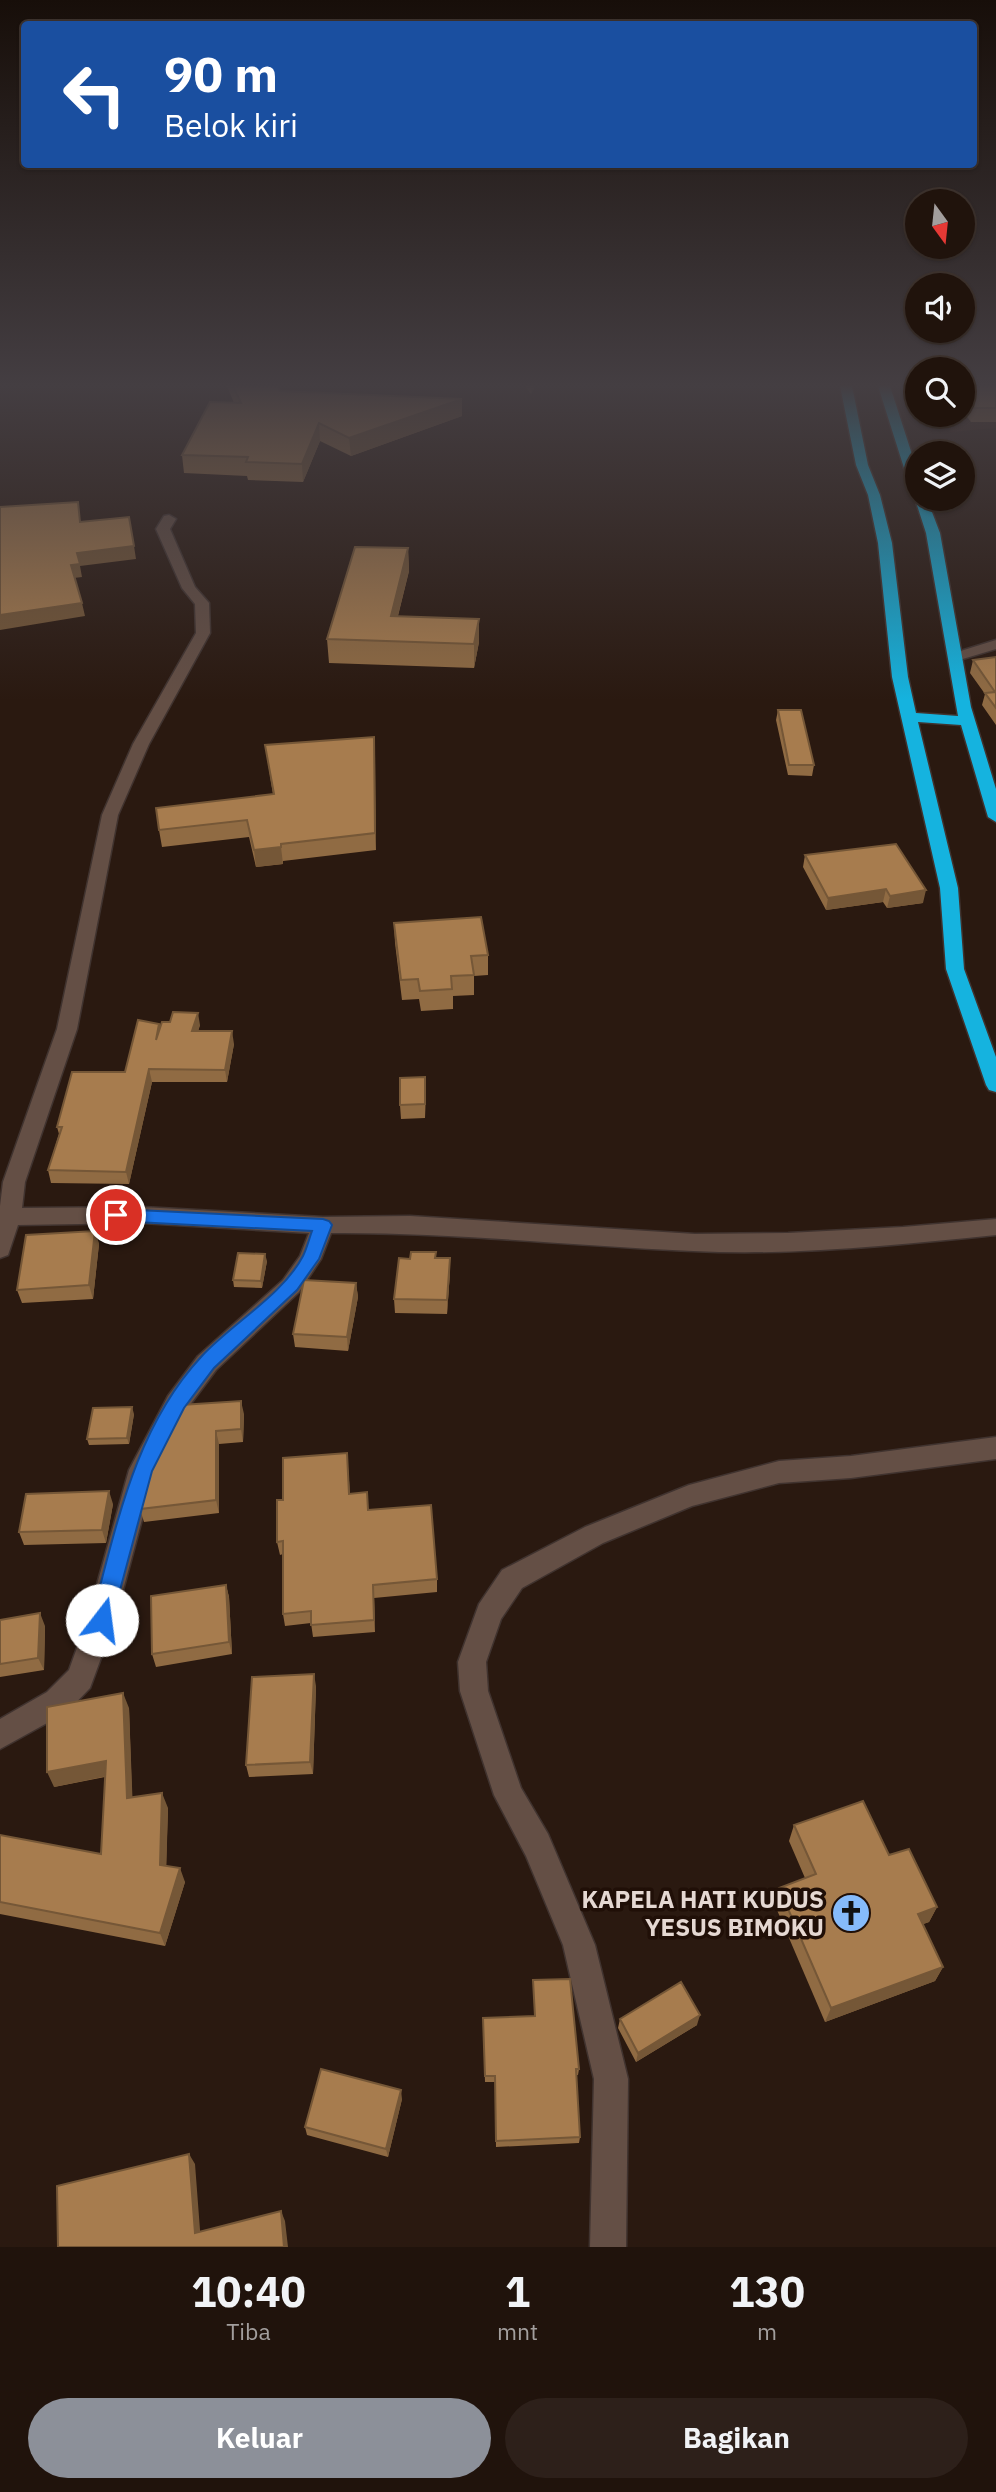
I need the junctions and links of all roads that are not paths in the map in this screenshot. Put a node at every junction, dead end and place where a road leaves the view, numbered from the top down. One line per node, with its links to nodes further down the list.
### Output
1 (872, 491): 6 (highway)
2 (925, 511): 5 (highway)
3 (169, 519): 10 (street)
4 (996, 644): 5 (street)
5 (956, 657): 7 (highway)
6 (908, 717): 7 (highway); 9 (highway)
7 (967, 721): 8 (highway)
8 (996, 817)
9 (996, 1085)
10 (5, 1216): 11 (street); 13 (street)
11 (323, 1225): 12 (street); 15 (street)
12 (996, 1227)
13 (0, 1249)
14 (996, 1448): 16 (street)
15 (0, 1735)
16 (608, 2247)

